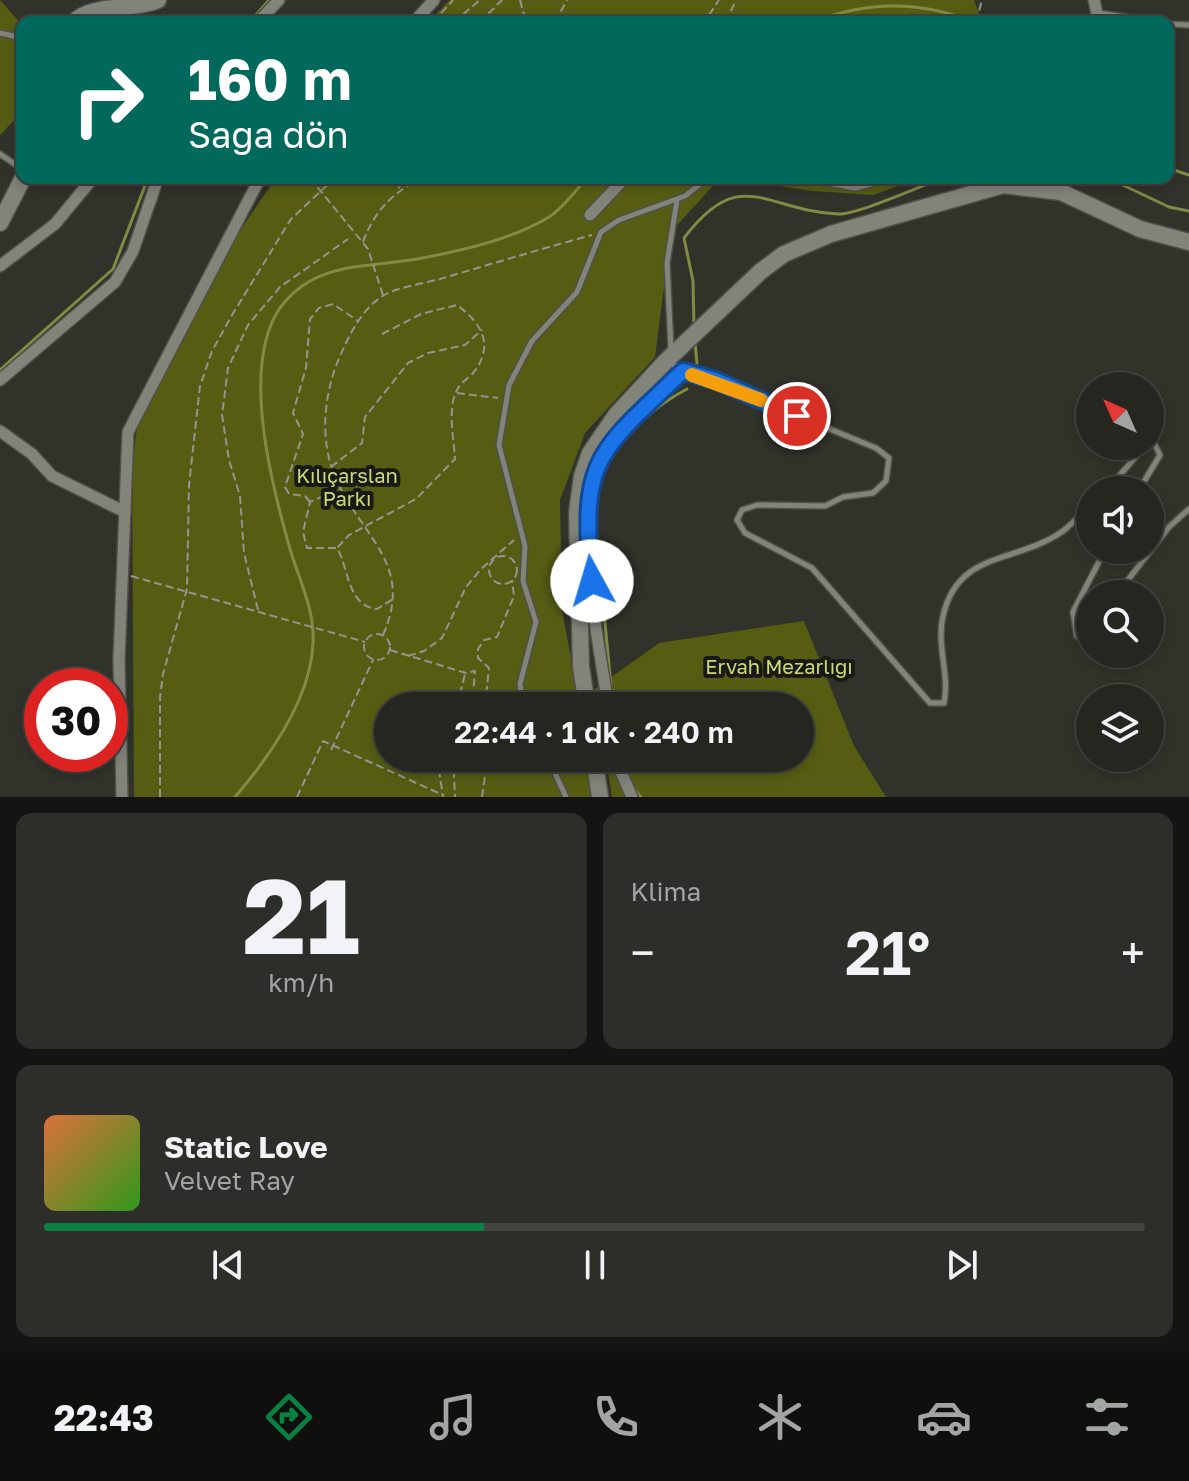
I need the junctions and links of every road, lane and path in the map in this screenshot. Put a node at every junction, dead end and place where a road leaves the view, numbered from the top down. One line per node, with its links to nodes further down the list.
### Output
1 (158, 0): 9 (main road)
2 (279, 0): 10 (street)
3 (434, 0): 11 (street)
4 (453, 0): 12 (path)
5 (480, 0): 13 (path)
6 (502, 0): 14 (path)
7 (719, 0): 8 (path)
8 (709, 15)
9 (87, 16)
10 (264, 16)
11 (419, 16)
12 (438, 16)
13 (461, 16)
14 (486, 16)
15 (20, 184): 31 (main road)
16 (88, 184): 36 (street)
17 (156, 184): 43 (street)
18 (257, 184): 53 (street)
19 (316, 184): 28 (path)
20 (329, 184): 28 (path)
21 (396, 184): 27 (path)
22 (410, 184): 27 (path)
23 (619, 184): 30 (street)
24 (700, 184): 29 (lane)
25 (833, 184): 26 (lane)
26 (871, 184)
27 (401, 189): 35 (path)
28 (322, 191): 35 (path); 62 (path)
29 (677, 200): 32 (lane); 41 (lane)
30 (590, 215)
31 (0, 223)
32 (601, 232): 37 (path); 45 (lane)
33 (348, 239): 65 (path)
34 (1189, 242): 41 (main road)
35 (363, 243): 37 (path)
36 (0, 266)
37 (383, 296): 38 (path)
38 (358, 321): 48 (path); 51 (path)
39 (483, 329): 40 (path); 44 (path); 48 (path)
40 (382, 334)
41 (673, 354): 42 (lane); 77 (main road)
42 (683, 371): 54 (lane); 78 (street)
43 (0, 380)
44 (456, 392): 45 (path); 55 (path)
45 (505, 399): 56 (lane)
46 (0, 431): 53 (street)
47 (1134, 460): 49 (lane)
48 (331, 467): 50 (path)
49 (1120, 476)
50 (341, 489): 51 (path); 55 (path)
51 (310, 502): 57 (path)
52 (1189, 509): 61 (lane)
53 (125, 512): 59 (street)
54 (1076, 518)
55 (366, 528): 57 (path); 63 (path)
56 (522, 535): 58 (path); 76 (lane)
57 (337, 548): 63 (path)
58 (493, 560): 60 (path); 60 (path); 70 (path)
59 (122, 574): 62 (path); 88 (street)
60 (512, 580): 75 (path)
61 (1128, 580)
62 (187, 589): 65 (path); 89 (path)
63 (393, 599): 67 (path)
64 (1076, 606): 66 (lane)
65 (258, 610): 68 (path)
66 (1076, 630)
67 (383, 635): 68 (path); 69 (path)
68 (365, 642): 71 (path)
69 (390, 650): 70 (path); 71 (path)
70 (408, 656): 72 (path)
71 (373, 660): 79 (path)
72 (466, 673): 73 (path); 74 (path)
73 (461, 692)
74 (473, 692)
75 (486, 692)
76 (521, 692)
77 (585, 692)
78 (606, 692)
79 (333, 745): 80 (path); 87 (path); 90 (path)
80 (331, 750)
81 (439, 772): 87 (path)
82 (454, 772): 91 (path)
83 (484, 772): 92 (path)
84 (554, 772): 93 (lane)
85 (596, 772): 94 (main road)
86 (621, 772): 95 (street)
87 (443, 796)
88 (122, 797)
89 (160, 797)
90 (297, 797)
91 (455, 797)
92 (482, 797)
93 (566, 797)
94 (600, 797)
95 (632, 797)

